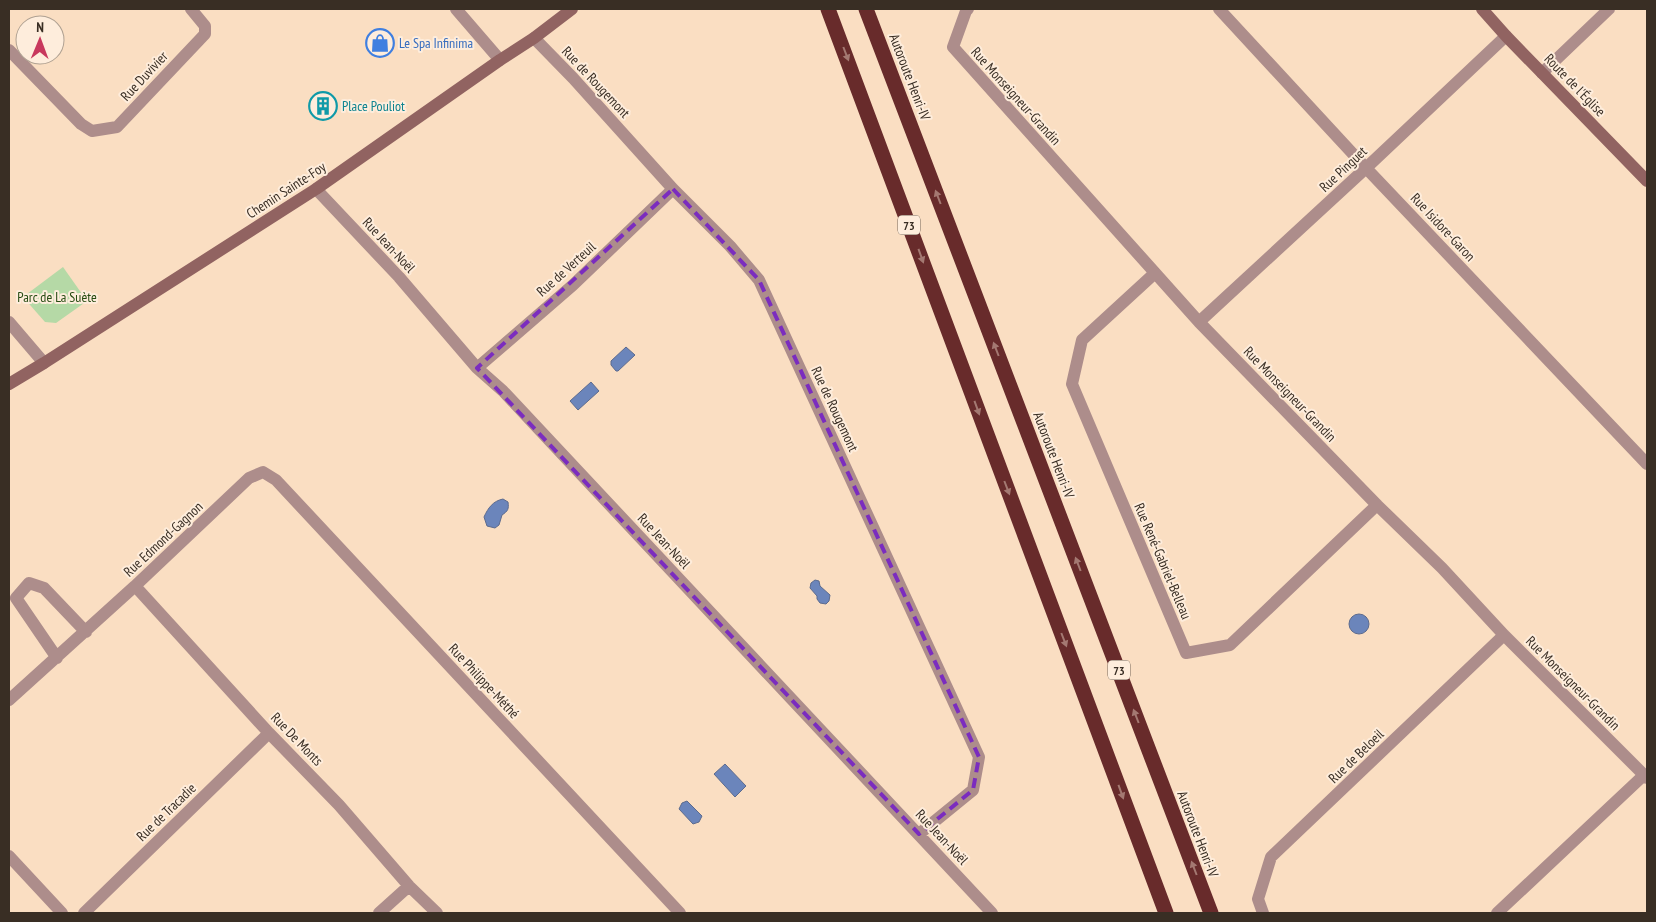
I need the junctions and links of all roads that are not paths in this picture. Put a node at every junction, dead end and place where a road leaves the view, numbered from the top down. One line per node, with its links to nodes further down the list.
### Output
1 (191, 9): 12 (street, Rue Duvivier)
2 (456, 9): 13 (street)
3 (572, 9): 11 (main road, Chemin Sainte-Foy)
4 (828, 9): 44 (highway, 73, one-way to 44)
5 (866, 9): 45 (highway, Autoroute Henri-IV / 73, one-way to 5)
6 (968, 9): 19 (street, Rue Monseigneur-Grandin)
7 (1219, 9): 15 (street, Rue Isidore-Garon)
8 (1482, 9): 10 (main road, Route de l'Église)
9 (1609, 9): 14 (street)
10 (1506, 36): 14 (main road, Route de l'Église); 15 (street, Rue Pinguet)
11 (534, 38): 13 (main road, Chemin Sainte-Foy); 18 (street, Rue de Rougemont)
12 (9, 50)
13 (500, 60): 17 (main road, Chemin Sainte-Foy)
14 (1542, 72): 16 (main road, Route de l'Église)
15 (1366, 168): 21 (street, Rue Pinguet); 25 (street, Rue Isidore-Garon)
16 (1647, 181)
17 (316, 189): 22 (main road, Chemin Sainte-Foy); 23 (street, Rue Jean-Noël)
18 (673, 189): 23 (street, Rue de Verteuil); 35 (street, Rue de Rougemont)
19 (1155, 273): 21 (street, Rue Monseigneur-Grandin); 27 (street, Rue René-Gabriel-Belleau)
20 (9, 322): 22 (street)
21 (1199, 322): 27 (street, Rue Monseigneur-Grandin)
22 (44, 362): 24 (main road, Chemin Sainte-Foy)
23 (477, 368): 35 (street, Rue Jean-Noël)
24 (9, 384)
25 (1647, 464)
26 (263, 472): 28 (street, Rue Edmond-Gagnon); 42 (street, Rue Philippe-Méthé)
27 (1377, 506): 30 (street, Rue Monseigneur-Grandin)
28 (136, 586): 29 (street, Rue Edmond-Gagnon); 33 (street, Rue De Monts)
29 (86, 632): 31 (street, Rue Edmond-Gagnon); 31 (street)
30 (1504, 635): 34 (street, Rue Monseigneur-Grandin); 46 (street, Rue de Beloeil)
31 (57, 658): 32 (street, Rue Edmond-Gagnon)
32 (9, 700)
33 (270, 733): 37 (street, Rue De Monts); 39 (street, Rue de Tracadie)
34 (1646, 777): 47 (street)
35 (919, 834): 43 (street, Rue Jean-Noël)
36 (9, 856): 38 (street)
37 (409, 886): 40 (street); 41 (street, Rue De Monts)
38 (62, 913)
39 (84, 913)
40 (379, 913)
41 (437, 913)
42 (680, 913)
43 (992, 913)
44 (1166, 913)
45 (1212, 913)
46 (1264, 913)
47 (1497, 913)

